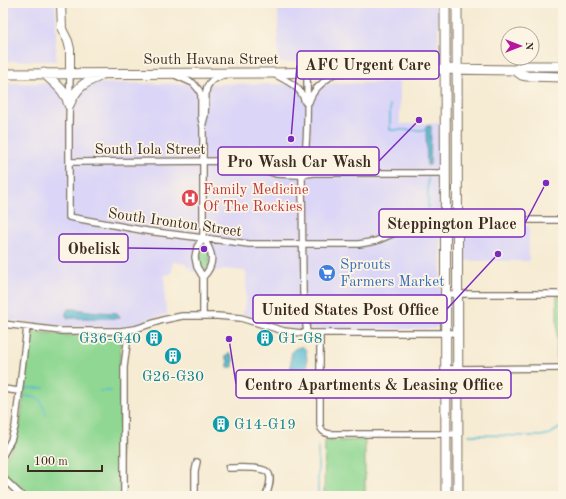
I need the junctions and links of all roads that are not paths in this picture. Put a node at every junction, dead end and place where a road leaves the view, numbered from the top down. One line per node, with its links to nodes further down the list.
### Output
1 (62, 3): 13 (street)
2 (445, 3): 5 (main road)
3 (456, 3): 6 (main road)
4 (563, 66): 7 (main road, South Havana Street)
5 (445, 70): 6 (main road, South Havana Street); 8 (main road, South Havana Street); 23 (main road)
6 (457, 70): 7 (main road, South Havana Street); 25 (main road)
7 (515, 70): 17 (main road, South Havana Street)
8 (337, 72): 10 (main road, South Havana Street); 19 (street)
9 (274, 73): 10 (main road, South Havana Street); 16 (main road, South Havana Street); 19 (street)
10 (307, 73): 19 (street)
11 (3, 74): 12 (main road, South Havana Street)
12 (44, 74): 13 (main road, South Havana Street); 18 (main road)
13 (70, 74): 14 (main road, South Havana Street); 18 (street)
14 (105, 74): 15 (main road, South Havana Street); 18 (main road)
15 (172, 74): 16 (main road, South Havana Street); 20 (street)
16 (225, 74): 20 (street)
17 (563, 77)
18 (69, 105): 22 (street)
19 (307, 108): 24 (street)
20 (203, 124): 21 (street)
21 (203, 161): 22 (street, South Iola Street); 24 (street, South Iola Street); 28 (street)
22 (69, 162): 28 (street, South Ironton Street)
23 (445, 173): 24 (street, South Iola Street); 27 (main road)
24 (302, 174): 29 (street)
25 (457, 220): 26 (street, South Ironton Street); 27 (street, South Ironton Street); 32 (main road)
26 (563, 220)
27 (445, 221): 29 (street, South Ironton Street); 31 (main road)
28 (203, 238): 29 (street, South Ironton Street); 30 (street); 30 (street)
29 (303, 245): 40 (street)
30 (203, 277): 34 (street)
31 (445, 294): 32 (street); 38 (main road)
32 (457, 294): 33 (street); 39 (main road)
33 (563, 294)
34 (203, 316): 37 (street); 40 (street)
35 (3, 324): 36 (street)
36 (27, 327): 37 (street); 46 (street)
37 (127, 330): 54 (street)
38 (445, 333): 39 (street); 41 (street); 42 (main road)
39 (457, 333): 43 (main road)
40 (307, 334): 41 (street)
41 (320, 334): 47 (street)
42 (445, 368): 43 (street); 47 (main road)
43 (458, 368): 44 (street); 48 (main road)
44 (563, 368)
45 (3, 389): 46 (street)
46 (19, 392): 49 (street)
47 (445, 434): 48 (street); 57 (main road)
48 (458, 434): 58 (main road)
49 (3, 455)
50 (197, 462): 55 (street)
51 (229, 468): 56 (street)
52 (3, 478): 53 (street)
53 (22, 496)
54 (124, 496)
55 (195, 496)
56 (266, 496)
57 (446, 496)
58 (458, 496)

